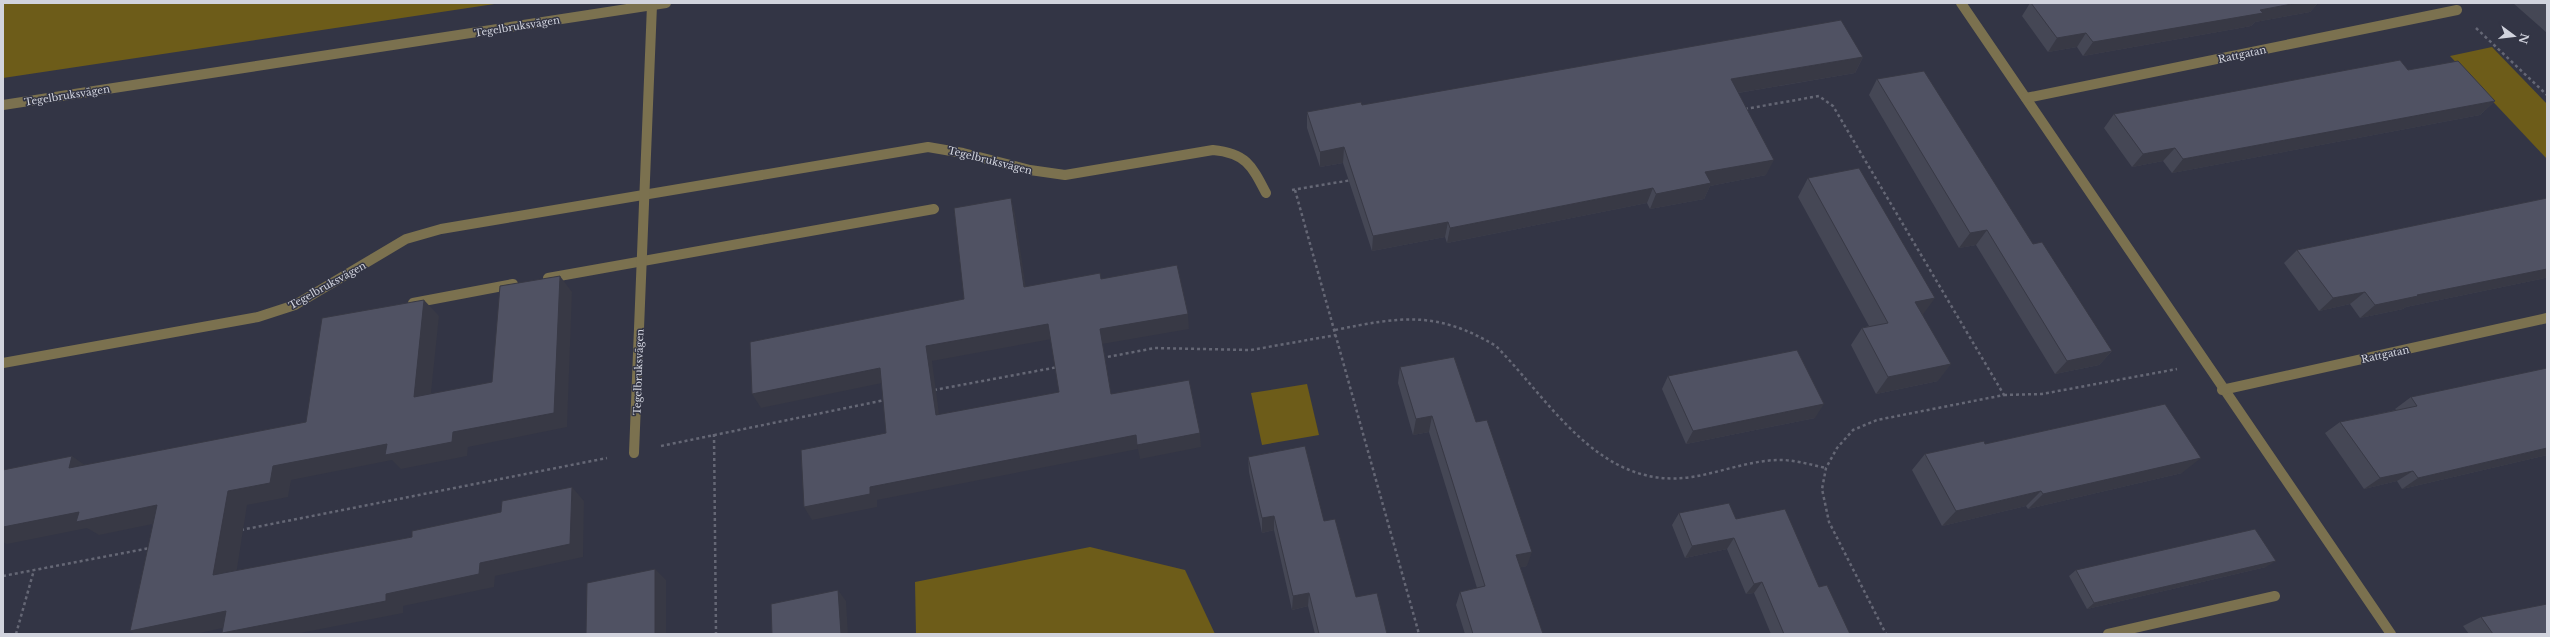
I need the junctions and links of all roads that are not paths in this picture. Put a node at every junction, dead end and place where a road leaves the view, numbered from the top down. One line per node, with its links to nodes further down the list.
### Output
1 (666, 3): 3 (street, Tegelbruksvägen)
2 (1961, 3): 5 (street)
3 (652, 5): 6 (street, Tegelbruksvägen); 8 (street, Tegelbruksvägen)
4 (2457, 10): 5 (street, Rattgatan)
5 (2026, 98): 16 (street)
6 (3, 105)
7 (1266, 193): 8 (street, Tegelbruksvägen)
8 (645, 195): 10 (street, Tegelbruksvägen); 15 (street, Tegelbruksvägen)
9 (934, 209): 10 (street)
10 (642, 261): 11 (street); 17 (street, Tegelbruksvägen)
11 (540, 280)
12 (524, 282): 13 (street)
13 (399, 305)
14 (2547, 318): 16 (street, Rattgatan)
15 (3, 363)
16 (2222, 390): 20 (street)
17 (634, 453)
18 (2275, 596): 19 (street)
19 (2108, 634)
20 (2391, 634)

